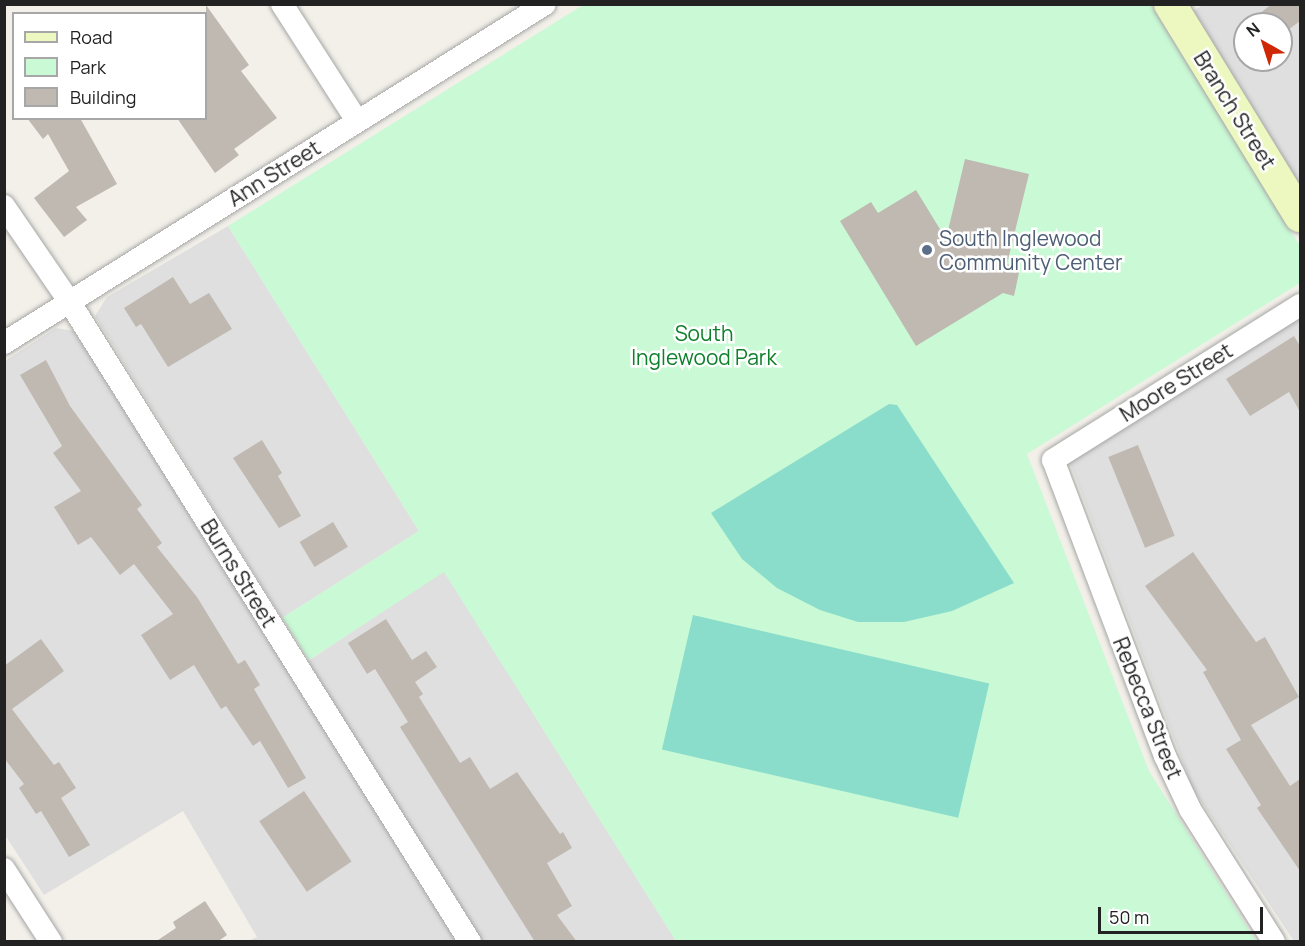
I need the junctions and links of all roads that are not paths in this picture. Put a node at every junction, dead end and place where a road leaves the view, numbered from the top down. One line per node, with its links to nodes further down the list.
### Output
1 (282, 4): 4 (street)
2 (545, 4): 4 (street, Ann Street)
3 (1176, 7): 6 (street, Branch Street)
4 (357, 121): 7 (street, Ann Street)
5 (4, 206): 7 (street, Burns Street)
6 (1300, 216)
7 (69, 301): 9 (street, Ann Street); 13 (street, Burns Street)
8 (1300, 305): 10 (street, Moore Street)
9 (4, 343)
10 (1053, 459): 14 (street, Rebecca Street)
11 (4, 869): 12 (street)
12 (51, 942)
13 (470, 942)
14 (1274, 942)

